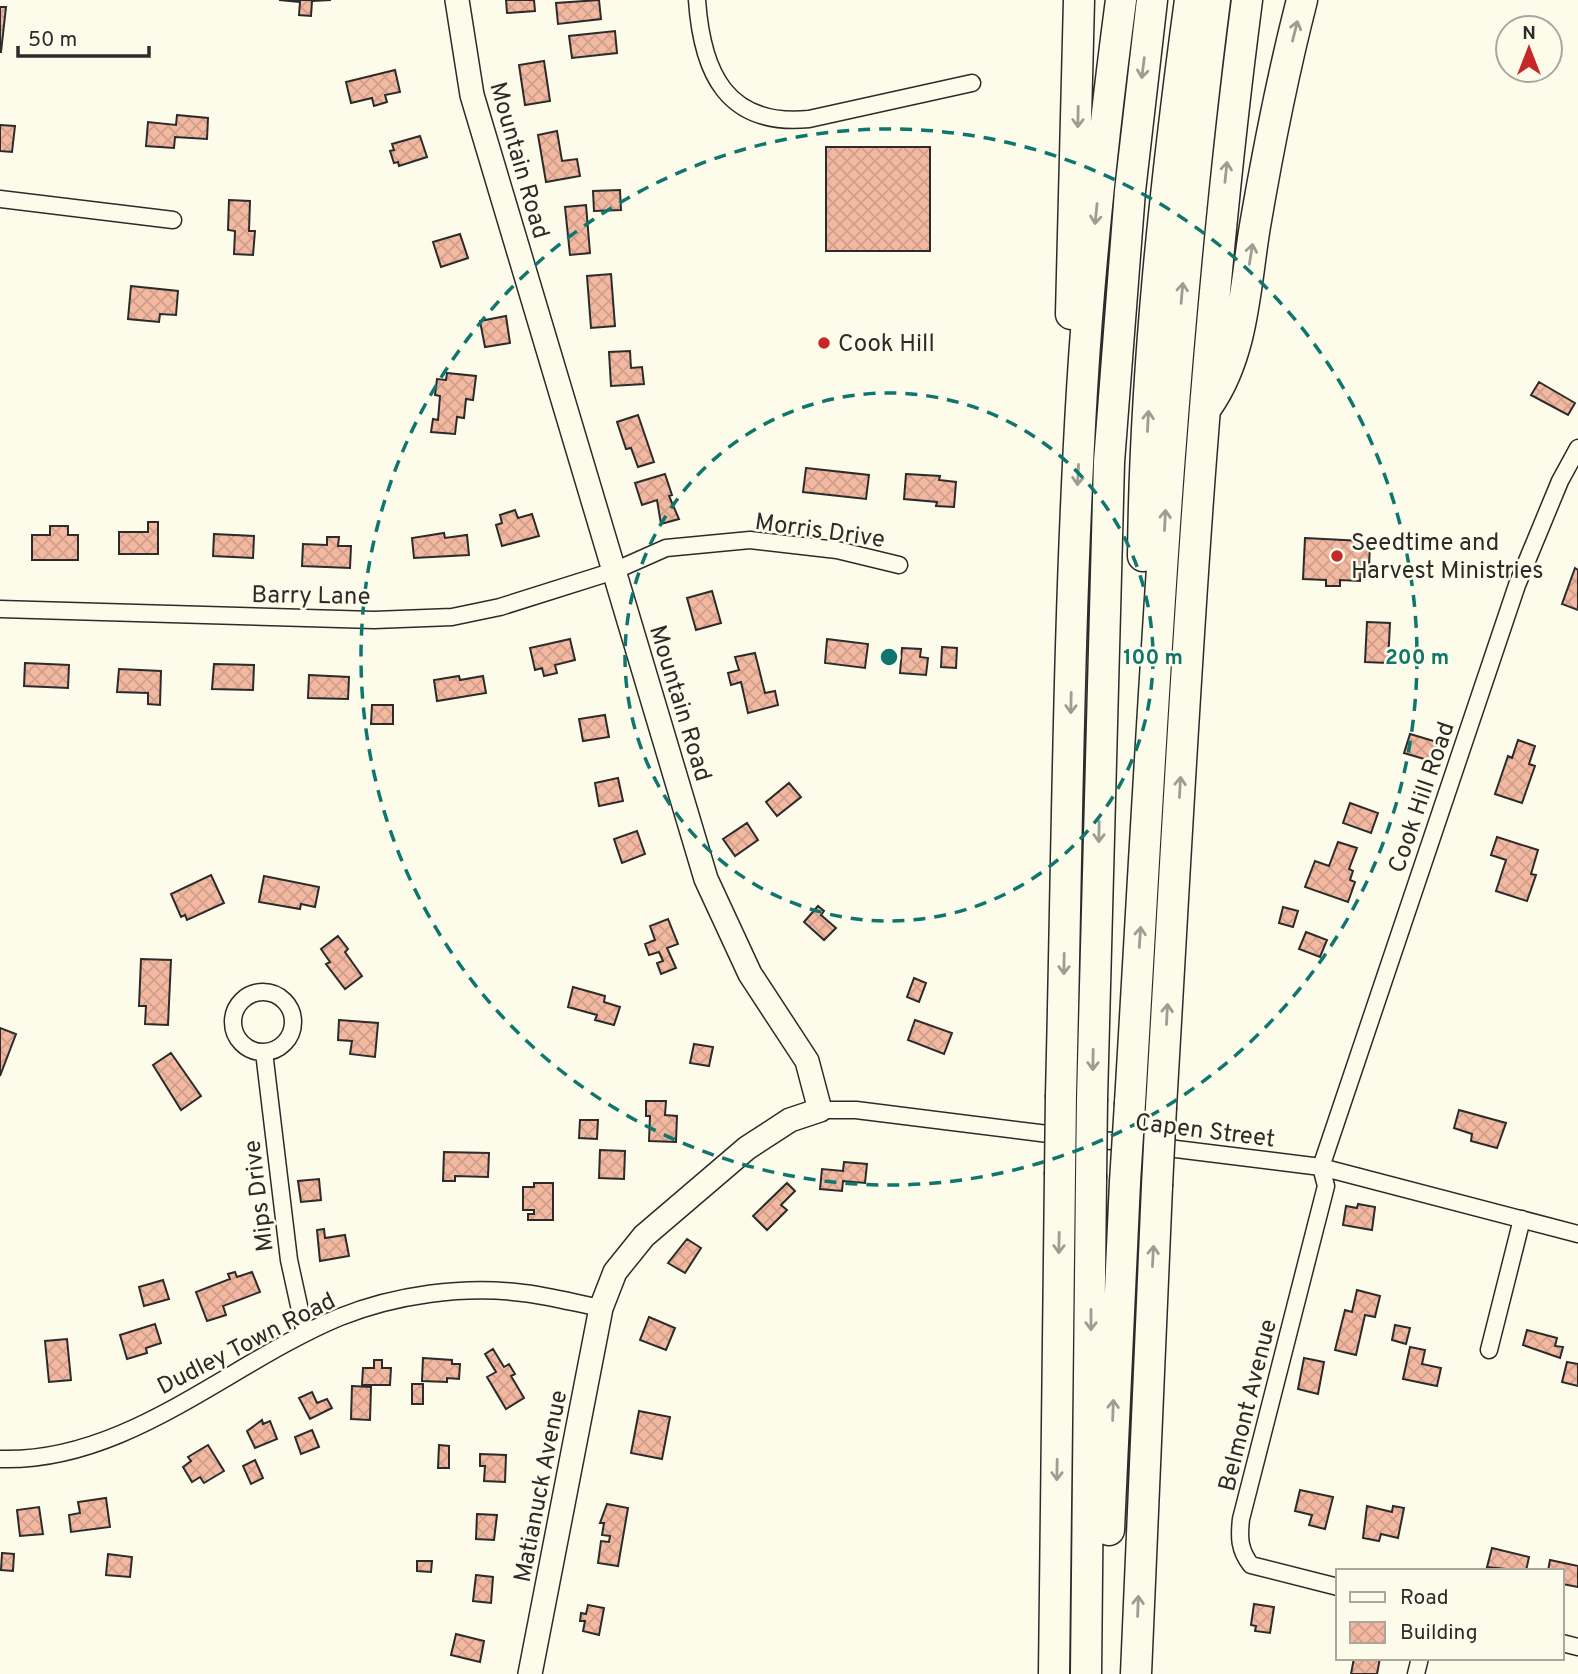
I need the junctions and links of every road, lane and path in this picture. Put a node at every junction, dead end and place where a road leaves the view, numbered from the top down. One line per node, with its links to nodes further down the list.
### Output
1 (457, 0): 18 (street, Mountain Road)
2 (697, 0): 11 (street)
3 (1079, 0): 14 (highway, one-way to 14)
4 (1121, 0): 14 (highway, one-way to 14)
5 (1152, 0): 20 (highway, one-way to 20)
6 (1173, 0): 20 (highway)
7 (1190, 0): 21 (highway, one-way to 7)
8 (1215, 0): 21 (highway, one-way to 8)
9 (1247, 0): 15 (highway, one-way to 9)
10 (1302, 0): 15 (highway, one-way to 10)
11 (972, 83)
12 (0, 199): 13 (street)
13 (173, 220)
14 (1084, 358): 33 (highway, one-way to 33, bridge)
15 (1203, 411): 36 (highway, one-way to 15, bridge)
16 (1578, 448): 24 (street, Cook Hill Road)
17 (899, 565): 18 (street, Morris Drive)
18 (614, 571): 19 (street, Barry Lane); 23 (street, Mountain Road)
19 (0, 609)
20 (1100, 777): 34 (highway, one-way to 34, bridge)
21 (1146, 832): 35 (highway, one-way to 21, bridge)
22 (264, 1052): 28 (street, Mips Drive)
23 (820, 1110): 24 (street, Capen Street); 27 (street)
24 (1321, 1167): 25 (street, Capen Street); 31 (street, Belmont Avenue)
25 (1522, 1219): 26 (street, Capen Street); 29 (street)
26 (1578, 1234)
27 (601, 1308): 28 (street, Dudley Town Road); 32 (street, Matianuck Avenue)
28 (305, 1333): 30 (street, Dudley Town Road)
29 (1489, 1350)
30 (0, 1459)
31 (1336, 1586)
32 (530, 1674)
33 (1054, 1674)
34 (1086, 1674)
35 (1104, 1674)
36 (1136, 1674)

